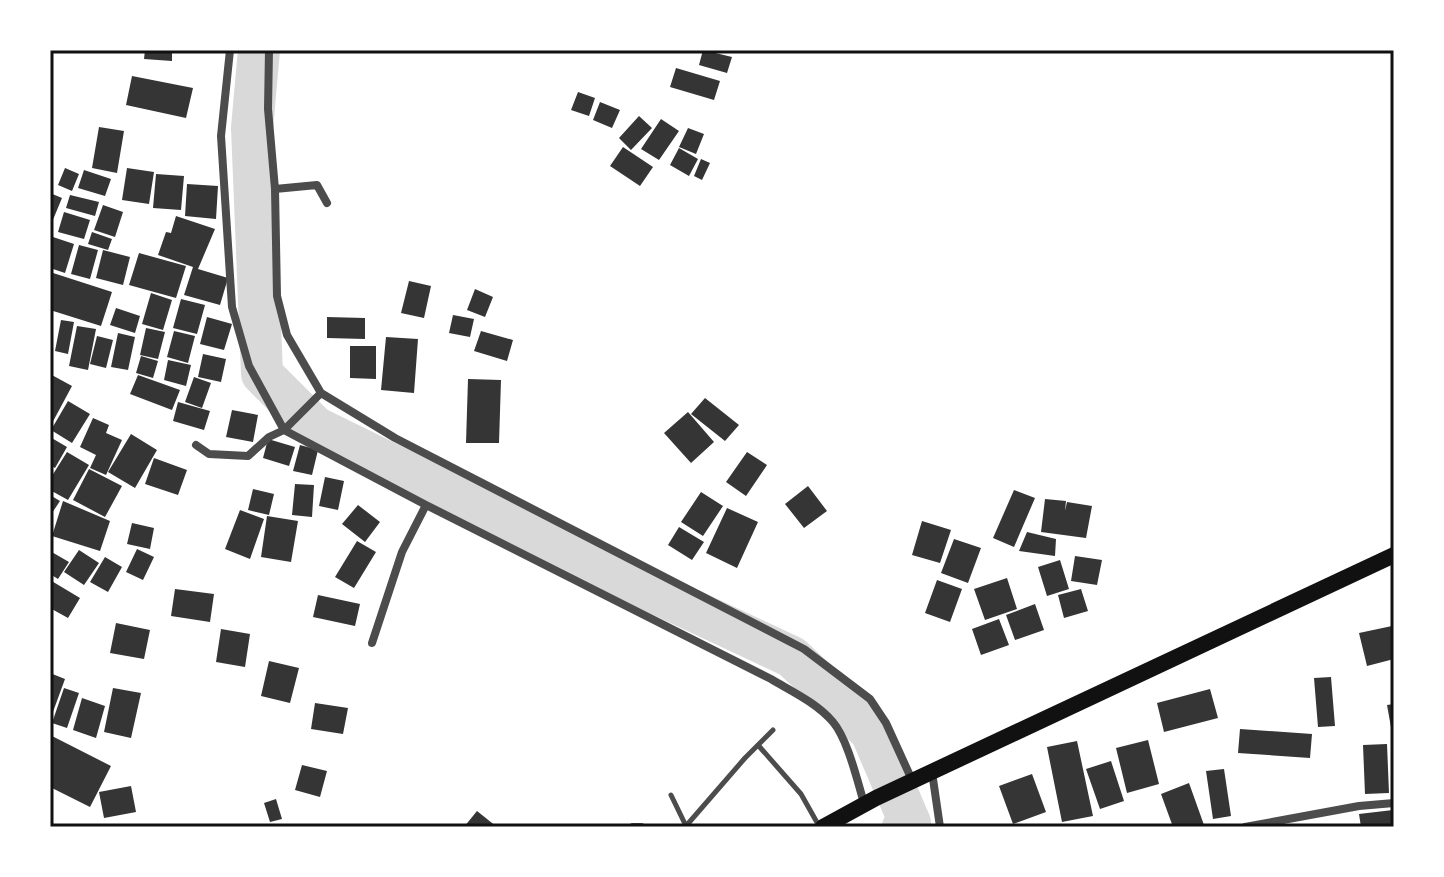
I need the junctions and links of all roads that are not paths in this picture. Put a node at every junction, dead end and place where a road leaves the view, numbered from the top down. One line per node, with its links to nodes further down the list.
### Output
1 (230, 50): 6 (street)
2 (269, 50): 3 (street)
3 (275, 189): 4 (street); 5 (street)
4 (327, 203)
5 (319, 397): 6 (street); 14 (street)
6 (284, 430): 7 (street); 8 (street)
7 (196, 445)
8 (426, 505): 10 (street); 16 (street)
9 (1394, 555): 13 (main road)
10 (372, 643)
11 (773, 730): 12 (lane)
12 (758, 745): 20 (lane); 21 (lane)
13 (932, 772): 14 (main road); 22 (street)
14 (907, 784): 16 (main road)
15 (671, 795): 20 (lane)
16 (870, 801): 21 (main road)
17 (1394, 803): 23 (street)
18 (633, 827): 19 (street)
19 (641, 827)
20 (686, 827)
21 (821, 827)
22 (940, 827)
23 (1245, 827)

